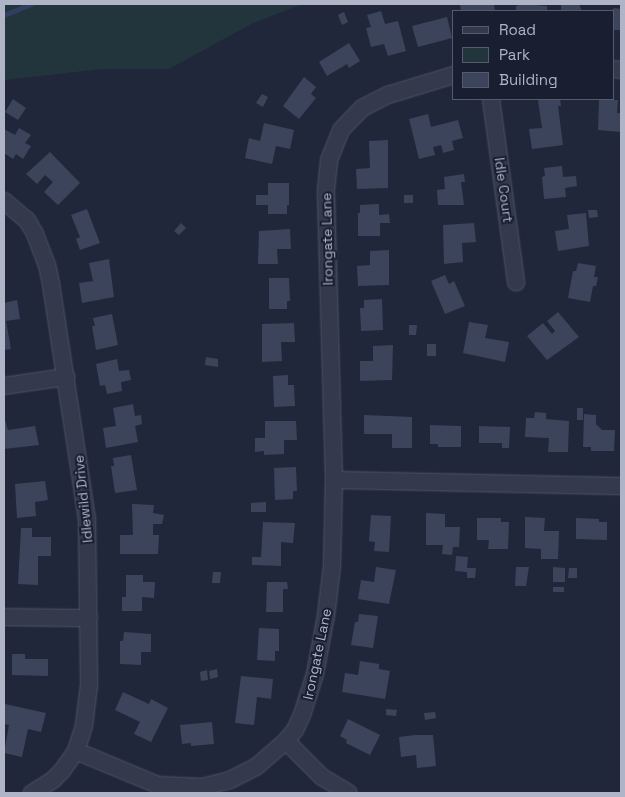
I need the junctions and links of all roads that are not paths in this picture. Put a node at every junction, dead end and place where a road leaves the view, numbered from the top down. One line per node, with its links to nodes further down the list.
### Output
1 (452, 76): 7 (street, Irongate Lane)
2 (491, 100): 4 (street, Idle Court)
3 (4, 201): 5 (street, Idlewild Drive)
4 (516, 282)
5 (66, 377): 6 (street); 10 (street, Idlewild Drive)
6 (4, 386)
7 (334, 480): 8 (street); 11 (street, Irongate Lane)
8 (621, 486)
9 (4, 617): 10 (street)
10 (89, 618): 12 (street, Idlewild Drive)
11 (286, 741): 12 (street, Irongate Lane); 14 (street)
12 (76, 751): 13 (street, Idlewild Drive)
13 (32, 793)
14 (349, 793)

